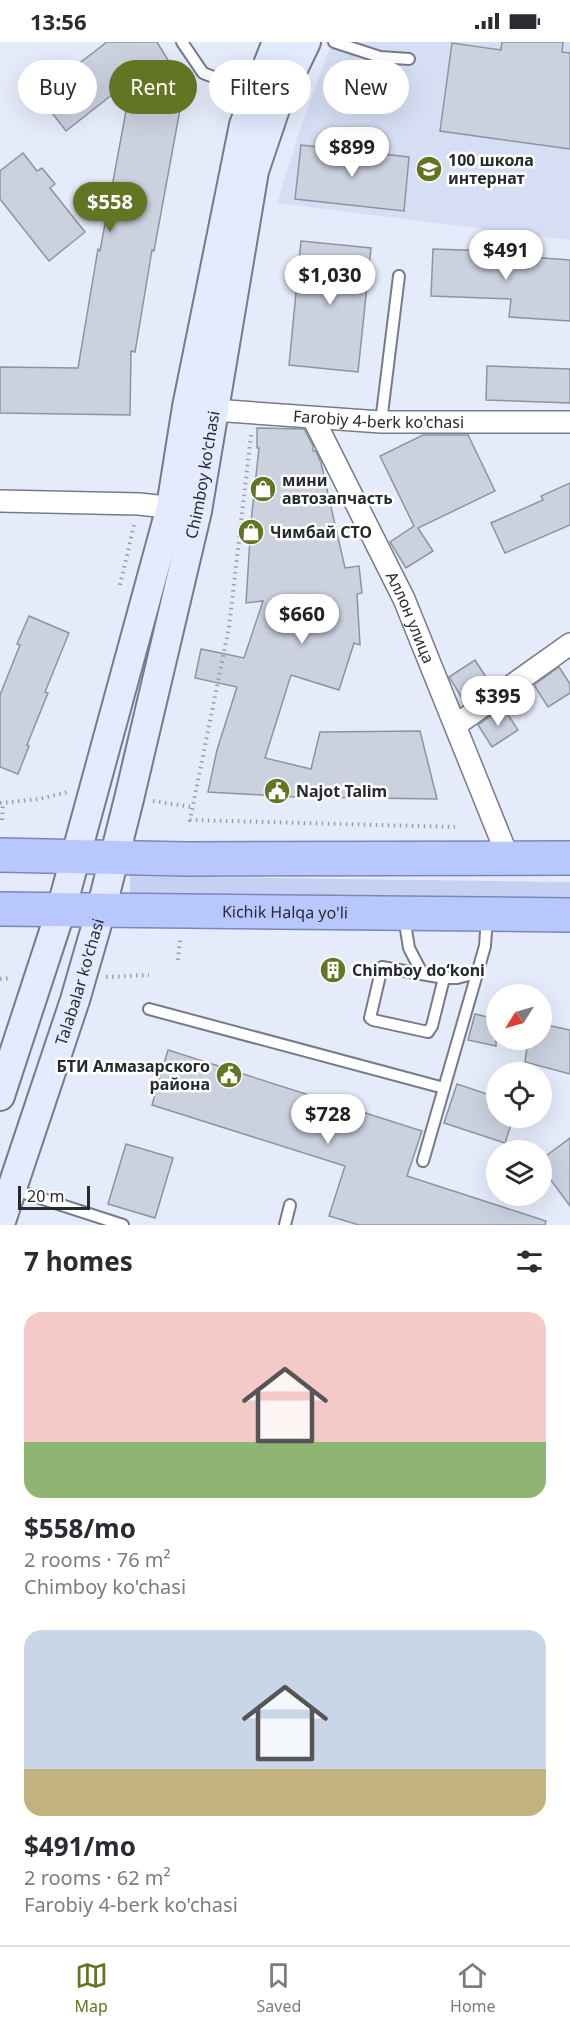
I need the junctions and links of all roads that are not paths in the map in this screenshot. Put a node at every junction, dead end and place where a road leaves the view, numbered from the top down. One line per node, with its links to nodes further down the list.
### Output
1 (183, 42): 8 (lane)
2 (277, 42): 6 (main road, Chimboy ko'chasi)
3 (306, 42): 7 (main road, Chimboy ko'chasi)
4 (334, 42): 5 (lane)
5 (409, 59)
6 (274, 60)
7 (294, 60)
8 (209, 75)
9 (265, 114): 11 (main road, Chimboy ko'chasi)
10 (399, 276): 13 (lane)
11 (200, 409): 12 (street, Farobiy 4-berk ko'chasi); 16 (main road, Chimboy ko'chasi)
12 (313, 418): 13 (street, Farobiy 4-berk ko'chasi); 18 (street, Аллон улица)
13 (381, 422): 14 (street, Farobiy 4-berk ko'chasi)
14 (570, 422)
15 (0, 501): 16 (street)
16 (184, 509): 21 (main road, Chimboy ko'chasi); 22 (main road, Chimboy ko'chasi)
17 (570, 644): 18 (street)
18 (456, 725): 19 (street, Аллон улица)
19 (502, 843): 22 (highway); 23 (highway)
20 (0, 855): 21 (highway)
21 (76, 856): 22 (highway); 25 (main road)
22 (114, 857): 26 (main road, Chimboy ko'chasi)
23 (570, 858)
24 (0, 909): 25 (highway, Kichik Halqa yo'li)
25 (61, 910): 26 (highway, Kichik Halqa yo'li); 35 (main road)
26 (101, 910): 27 (highway, Kichik Halqa yo'li); 37 (main road, Talabalar ko'chasi)
27 (403, 914): 28 (highway, Kichik Halqa yo'li); 30 (lane)
28 (487, 914): 29 (highway, Kichik Halqa yo'li); 31 (lane)
29 (570, 915)
30 (422, 973): 32 (lane); 32 (lane)
31 (477, 973): 32 (lane); 34 (lane)
32 (444, 978)
33 (148, 1009): 34 (lane)
34 (444, 1088): 36 (lane)
35 (0, 1096)
36 (423, 1161)
37 (12, 1189): 39 (main road, Talabalar ko'chasi); 40 (lane)
38 (290, 1205): 41 (lane)
39 (0, 1224)
40 (123, 1225)
41 (285, 1225)

